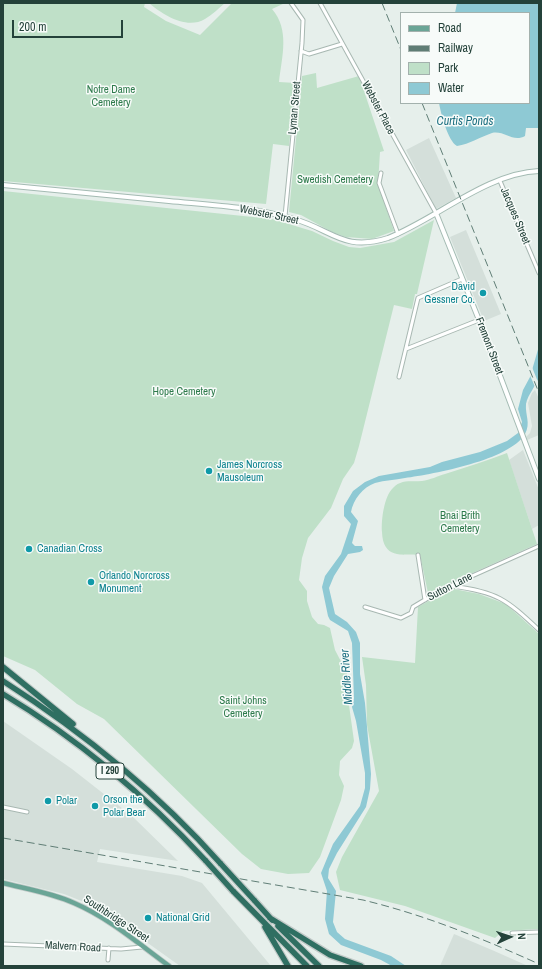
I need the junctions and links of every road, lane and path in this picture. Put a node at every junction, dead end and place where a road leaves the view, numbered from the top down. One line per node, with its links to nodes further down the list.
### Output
1 (291, 3): 4 (street, Lyman Street)
2 (320, 3): 3 (street, Webster Place)
3 (342, 44): 4 (street); 9 (street, Webster Place)
4 (301, 51): 10 (street, Lyman Street)
5 (539, 171): 7 (main road, Webster Street)
6 (381, 173): 11 (street)
7 (500, 182): 9 (main road, Webster Street); 12 (street, Jacques Street)
8 (3, 186): 10 (main road, Webster Street)
9 (436, 213): 11 (main road, Webster Street); 13 (main road, Fremont Street)
10 (285, 216): 11 (main road, Webster Street)
11 (398, 234)
12 (539, 274)
13 (462, 279): 14 (main road, Fremont Street); 15 (street)
14 (479, 320): 15 (street); 17 (main road, Fremont Street)
15 (406, 349): 16 (street)
16 (399, 377)
17 (539, 479)
18 (539, 546): 20 (street, Sutton Lane)
19 (418, 556): 23 (street)
20 (465, 579): 21 (street, Sutton Lane); 22 (street)
21 (450, 586): 22 (street); 23 (street, Sutton Lane)
22 (469, 588): 25 (street)
23 (425, 600): 24 (street, Sutton Lane)
24 (364, 607)
25 (539, 630)
26 (3, 667): 29 (highway)
27 (3, 681): 29 (highway, I 290)
28 (3, 694): 33 (highway, I 290, bridge)
29 (113, 760): 34 (highway, I 290, bridge)
30 (3, 807): 31 (street)
31 (27, 812)
32 (3, 883): 38 (main road, Southbridge Street)
33 (260, 918): 42 (highway); 43 (highway, I 290)
34 (270, 918): 44 (highway, I 290); 45 (highway)
35 (539, 932): 36 (street)
36 (512, 933)
37 (3, 944): 39 (street, Malvern Road)
38 (142, 947): 39 (street, Malvern Road); 41 (main road, Southbridge Street)
39 (109, 948): 40 (street)
40 (108, 960)
41 (169, 966)
42 (288, 966)
43 (307, 966)
44 (319, 966)
45 (361, 966)

